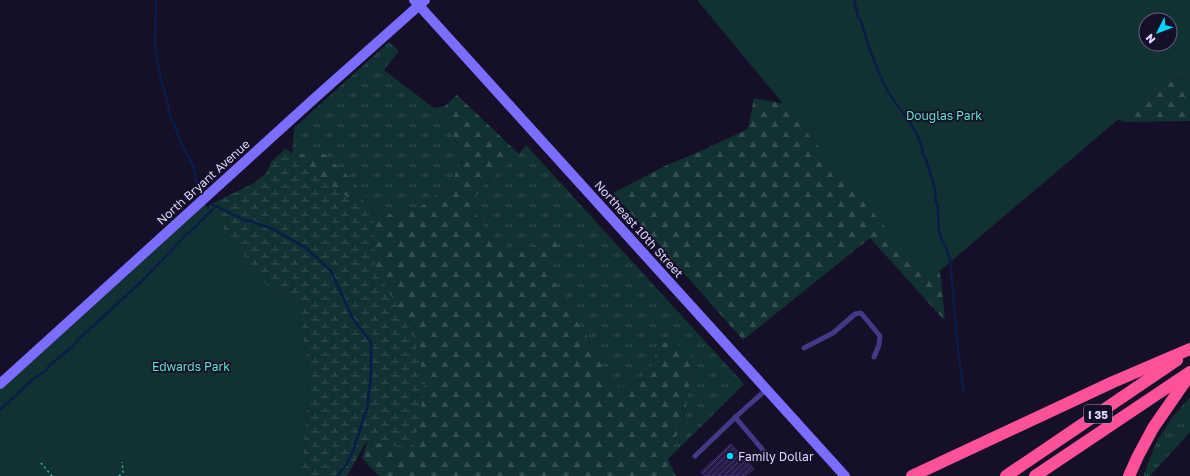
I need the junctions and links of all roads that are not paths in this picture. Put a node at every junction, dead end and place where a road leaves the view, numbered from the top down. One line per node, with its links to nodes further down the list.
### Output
1 (420, 2): 6 (main road, North Bryant Avenue); 7 (main road, Northeast 10th Street)
2 (804, 348): 4 (lane)
3 (1190, 350): 12 (highway); 13 (highway, I 35)
4 (874, 357)
5 (1190, 373): 14 (highway, I 35); 15 (highway)
6 (0, 384)
7 (766, 390): 8 (lane); 11 (main road, Northeast 10th Street)
8 (735, 417): 9 (lane); 10 (lane)
9 (768, 454)
10 (695, 456)
11 (845, 476)
12 (912, 476)
13 (1006, 476)
14 (1035, 476)
15 (1129, 476)

